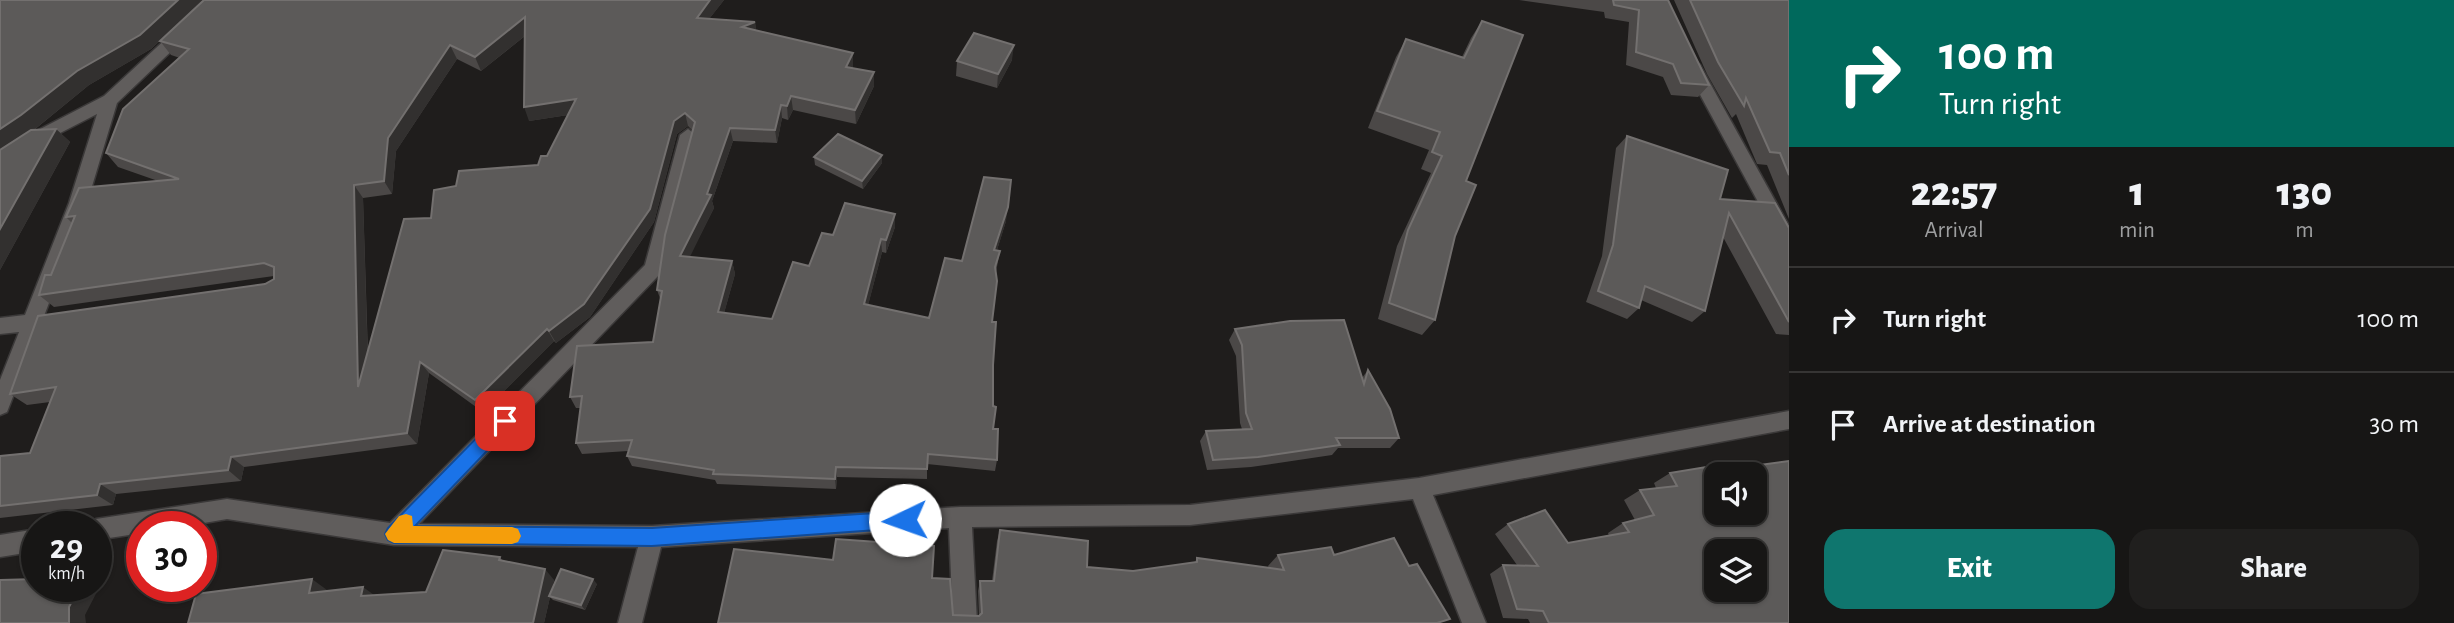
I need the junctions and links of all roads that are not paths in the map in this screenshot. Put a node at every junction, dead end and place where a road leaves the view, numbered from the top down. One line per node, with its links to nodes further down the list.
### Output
1 (217, 0): 3 (street)
2 (1685, 50): 6 (street)
3 (110, 100): 5 (street); 8 (street)
4 (688, 135): 15 (street)
5 (0, 165)
6 (1789, 243)
7 (58, 319): 8 (street)
8 (31, 323): 9 (street); 10 (street)
9 (0, 326)
10 (0, 406)
11 (1789, 420): 12 (street)
12 (1419, 488): 13 (street); 21 (street)
13 (960, 517): 16 (street); 20 (street)
14 (112, 527): 15 (street)
15 (394, 534): 16 (street)
16 (652, 537): 19 (street)
17 (21, 543): 18 (street)
18 (0, 546)
19 (630, 623)
20 (965, 623)
21 (1474, 623)

